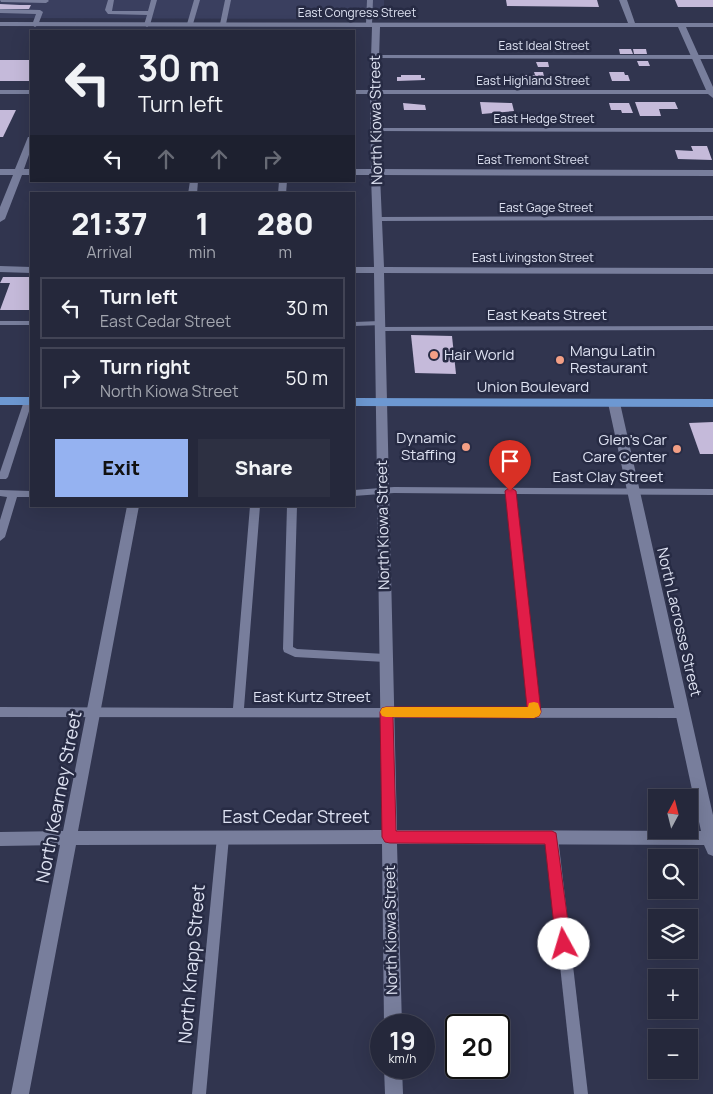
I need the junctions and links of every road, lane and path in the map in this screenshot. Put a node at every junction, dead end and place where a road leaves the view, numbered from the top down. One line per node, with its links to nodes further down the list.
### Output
1 (46, 0): 9 (lane); 10 (lane)
2 (111, 0): 11 (lane)
3 (154, 0): 11 (lane)
4 (197, 0): 13 (lane)
5 (228, 0): 21 (lane)
6 (370, 0): 14 (lane)
7 (623, 0): 17 (street)
8 (3, 4): 9 (lane); 9 (lane)
9 (20, 6): 10 (lane)
10 (40, 12): 15 (lane)
11 (151, 13): 16 (lane)
12 (0, 24): 15 (street, East Congress Street)
13 (190, 24): 16 (street, East Congress Street); 21 (street, East Congress Street)
14 (372, 24): 17 (street, East Congress Street); 21 (street, East Congress Street); 22 (street, North Kiowa Street)
15 (35, 25): 20 (street, East Congress Street)
16 (148, 25): 20 (street, East Congress Street)
17 (632, 25): 18 (street, East Congress Street)
18 (681, 25): 19 (street, East Congress Street); 23 (street)
19 (713, 25)
20 (72, 28)
21 (223, 28)
22 (375, 57): 23 (lane, East Ideal Street); 28 (street, North Kiowa Street)
23 (696, 57): 24 (lane, East Ideal Street); 29 (street)
24 (713, 57)
25 (0, 92): 26 (street)
26 (30, 92)
27 (355, 92): 28 (street, East Highland Street)
28 (374, 92): 29 (street, East Highland Street); 30 (street, North Kiowa Street)
29 (712, 94)
30 (374, 130): 31 (lane, East Hedge Street); 37 (street, North Kiowa Street)
31 (713, 130)
32 (30, 142): 34 (street)
33 (0, 172): 34 (street)
34 (18, 172): 35 (street); 41 (street)
35 (30, 172)
36 (355, 172): 37 (street, East Tremont Street)
37 (376, 172): 38 (street, East Tremont Street); 40 (street, North Kiowa Street)
38 (713, 173)
39 (713, 218): 40 (lane, East Gage Street)
40 (378, 219): 45 (street, North Kiowa Street)
41 (0, 220)
42 (0, 269): 43 (street)
43 (30, 270)
44 (355, 270): 45 (street, East Livingston Street)
45 (379, 270): 46 (street, East Livingston Street); 50 (street, North Kiowa Street)
46 (713, 271)
47 (0, 323): 48 (lane)
48 (30, 323)
49 (355, 324): 50 (lane, East Keats Street)
50 (380, 326): 51 (lane, East Keats Street); 55 (street, North Kiowa Street)
51 (713, 328)
52 (0, 401): 53 (main road)
53 (30, 401): 58 (lane)
54 (355, 402): 55 (main road, Union Boulevard)
55 (381, 402): 56 (main road, Union Boulevard); 61 (street, North Kiowa Street)
56 (614, 402): 57 (main road, Union Boulevard); 62 (street, North Lacrosse Street)
57 (713, 403)
58 (26, 422): 59 (lane)
59 (3, 477)
60 (510, 491): 61 (lane, East Clay Street); 62 (lane, East Clay Street); 77 (lane)
61 (382, 492): 65 (lane, East Clay Street); 72 (street, North Kiowa Street)
62 (633, 492): 63 (lane, East Clay Street); 78 (street, North Lacrosse Street)
63 (713, 492)
64 (0, 493): 66 (lane)
65 (355, 493)
66 (13, 494): 67 (lane); 71 (lane)
67 (30, 494)
68 (133, 507): 74 (street, North Kearney Street)
69 (255, 507): 75 (lane)
70 (292, 507): 72 (lane)
71 (0, 537)
72 (385, 658): 76 (street, North Kiowa Street)
73 (0, 712): 74 (lane, East Kurtz Street)
74 (94, 712): 75 (lane, East Kurtz Street); 82 (street, North Kearney Street)
75 (238, 712): 76 (lane, East Kurtz Street)
76 (386, 712): 77 (lane, East Kurtz Street); 80 (street, North Kiowa Street)
77 (534, 712): 78 (lane, East Kurtz Street)
78 (683, 713): 84 (street, North Lacrosse Street)
79 (222, 837): 80 (street, East Cedar Street); 82 (street, East Cedar Street); 88 (lane, North Knapp Street)
80 (390, 837): 81 (street, East Cedar Street); 85 (street, North Kiowa Street)
81 (552, 837): 84 (street, East Cedar Street); 90 (lane)
82 (70, 838): 83 (street, East Cedar Street); 87 (street, North Kearney Street)
83 (0, 839)
84 (712, 841)
85 (393, 1014)
86 (393, 1079): 89 (street)
87 (20, 1094)
88 (200, 1094)
89 (394, 1094)
90 (582, 1094)

